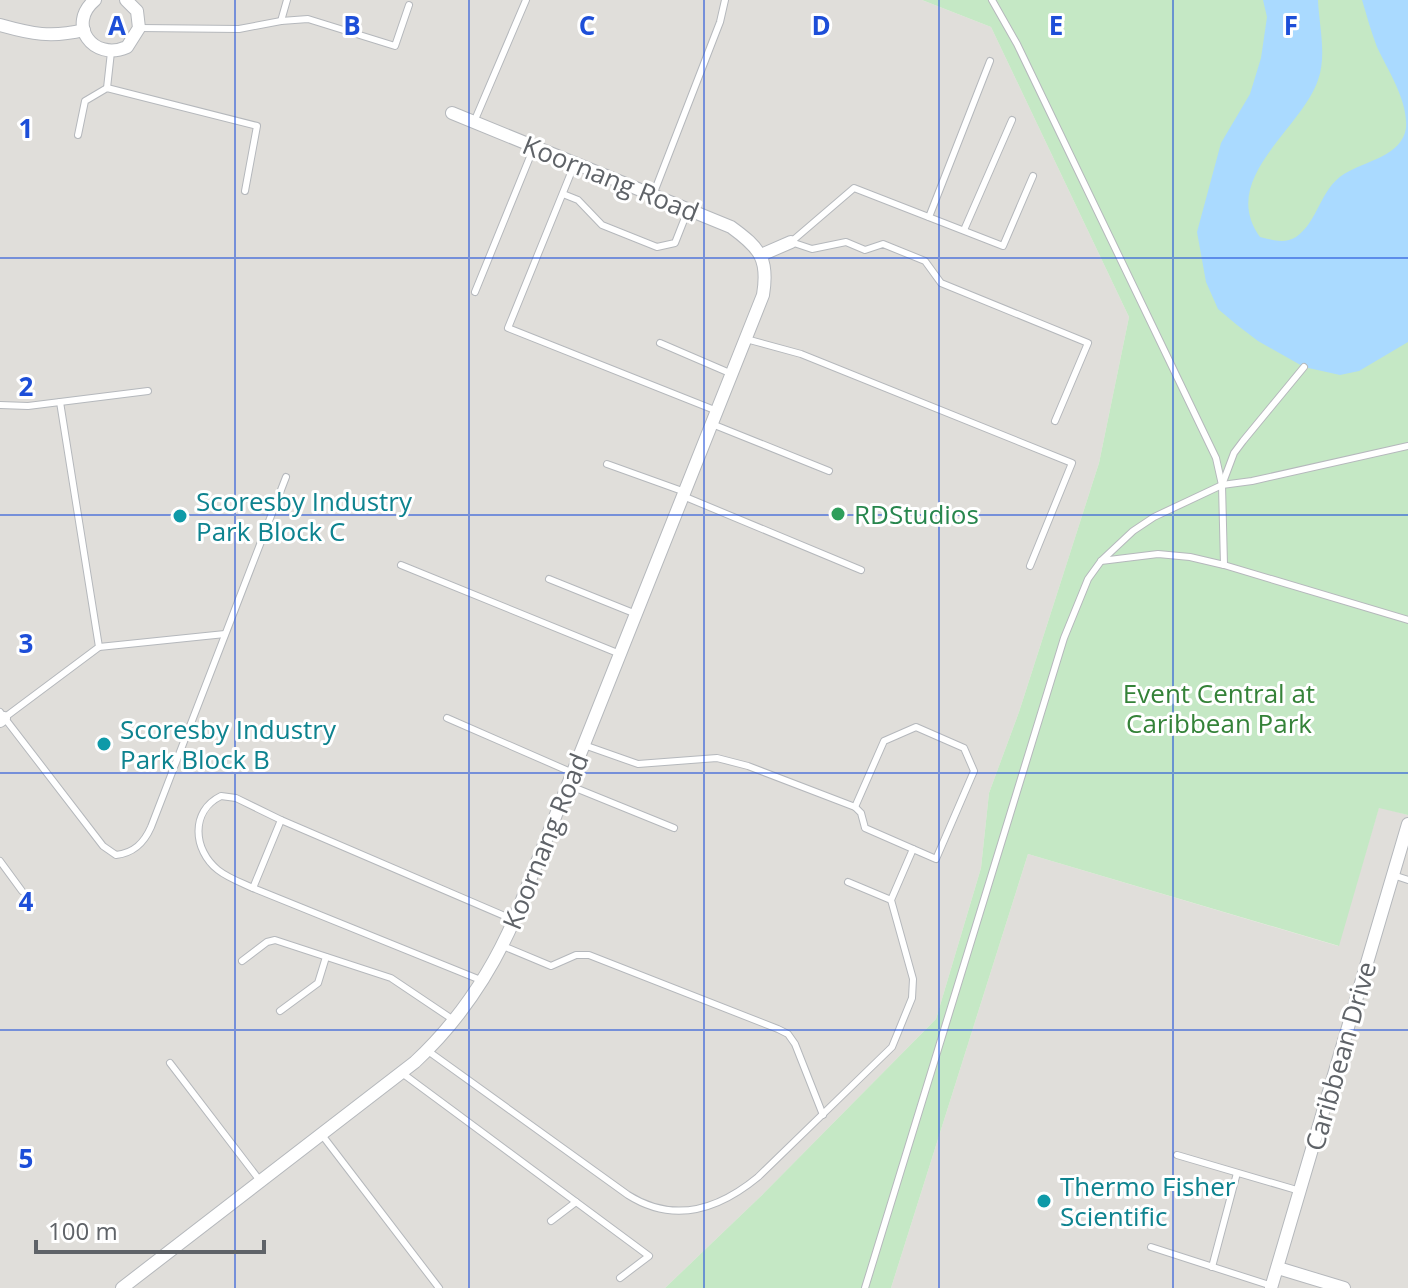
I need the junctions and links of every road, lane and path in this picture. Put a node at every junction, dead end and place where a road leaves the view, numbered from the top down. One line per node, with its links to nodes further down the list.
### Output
1 (95, 0): 11 (street)
2 (126, 0): 10 (street)
3 (287, 0): 8 (lane)
4 (526, 0): 17 (lane)
5 (725, 0): 24 (lane)
6 (992, 0): 45 (lane)
7 (409, 5): 8 (lane)
8 (281, 21): 10 (lane)
9 (0, 25): 11 (street)
10 (139, 28): 12 (street)
11 (84, 30): 12 (street)
12 (111, 52): 14 (lane)
13 (990, 61): 26 (lane)
14 (107, 88): 18 (lane); 22 (lane)
15 (452, 113): 17 (street, Koornang Road)
16 (1012, 120): 27 (lane)
17 (474, 122): 19 (street, Koornang Road)
18 (78, 135)
19 (534, 147): 20 (street, Koornang Road); 30 (lane)
20 (575, 163): 23 (lane); 24 (street, Koornang Road)
21 (1033, 176): 27 (lane)
22 (245, 191)
23 (563, 194): 25 (lane); 38 (lane)
24 (653, 195): 25 (street, Koornang Road)
25 (688, 209): 29 (street, Koornang Road)
26 (929, 217): 27 (lane); 28 (lane)
27 (964, 230)
28 (791, 242): 29 (street); 39 (lane)
29 (761, 255): 31 (street, Koornang Road)
30 (475, 292)
31 (746, 339): 34 (street, Koornang Road); 50 (lane)
32 (660, 343): 34 (lane)
33 (1304, 367): 45 (lane)
34 (732, 374): 38 (street, Koornang Road)
35 (148, 391): 36 (lane)
36 (60, 402): 37 (lane); 56 (lane)
37 (0, 405)
38 (717, 411): 40 (street, Koornang Road)
39 (1055, 421)
40 (712, 424): 43 (lane); 46 (street, Koornang Road)
41 (1408, 446): 45 (lane)
42 (607, 464): 46 (lane)
43 (829, 471)
44 (286, 477): 55 (lane)
45 (1222, 485): 47 (lane); 49 (lane)
46 (684, 494): 51 (lane); 53 (street, Koornang Road)
47 (1101, 561): 49 (lane); 99 (lane)
48 (401, 565): 57 (lane)
49 (1224, 565): 54 (lane)
50 (1030, 566)
51 (861, 570)
52 (549, 579): 53 (lane)
53 (636, 614): 57 (street, Koornang Road)
54 (1408, 620)
55 (225, 634): 56 (lane); 58 (lane)
56 (99, 647): 58 (lane)
57 (620, 654): 60 (street, Koornang Road)
58 (1, 717)
59 (447, 718): 61 (lane)
60 (584, 745): 61 (street, Koornang Road); 62 (lane)
61 (570, 779): 65 (lane); 74 (street, Koornang Road)
62 (855, 807): 66 (lane); 66 (lane)
63 (281, 820): 71 (lane); 71 (lane); 74 (lane)
64 (1408, 824): 68 (street, Caribbean Drive)
65 (674, 828)
66 (913, 849): 73 (lane)
67 (0, 861): 72 (lane)
68 (1393, 875): 69 (lane); 89 (street, Caribbean Drive)
69 (1408, 880)
70 (848, 882): 73 (lane)
71 (253, 888): 78 (lane)
72 (22, 891)
73 (891, 900): 84 (lane)
74 (514, 920): 75 (street, Koornang Road)
75 (503, 946): 78 (street, Koornang Road); 84 (lane)
76 (326, 957): 77 (lane); 79 (lane); 80 (lane)
77 (242, 961)
78 (483, 981): 80 (street, Koornang Road)
79 (280, 1011)
80 (455, 1021): 81 (street, Koornang Road)
81 (428, 1051): 83 (street, Koornang Road); 84 (lane)
82 (170, 1063): 88 (lane)
83 (402, 1073): 85 (street, Koornang Road); 90 (lane)
84 (823, 1115)
85 (322, 1134): 88 (street, Koornang Road); 98 (lane)
86 (1177, 1155): 87 (lane)
87 (1237, 1173): 89 (lane); 93 (lane)
88 (261, 1182): 97 (street, Koornang Road)
89 (1300, 1191): 94 (street, Caribbean Drive)
90 (576, 1202): 91 (lane); 95 (lane)
91 (551, 1221)
92 (1151, 1247): 93 (lane)
93 (1212, 1267): 96 (lane)
94 (1278, 1268): 96 (street, Caribbean Drive); 100 (street)
95 (620, 1278)
96 (1272, 1287)
97 (122, 1288)
98 (439, 1288)
99 (865, 1288)
100 (1344, 1288)

